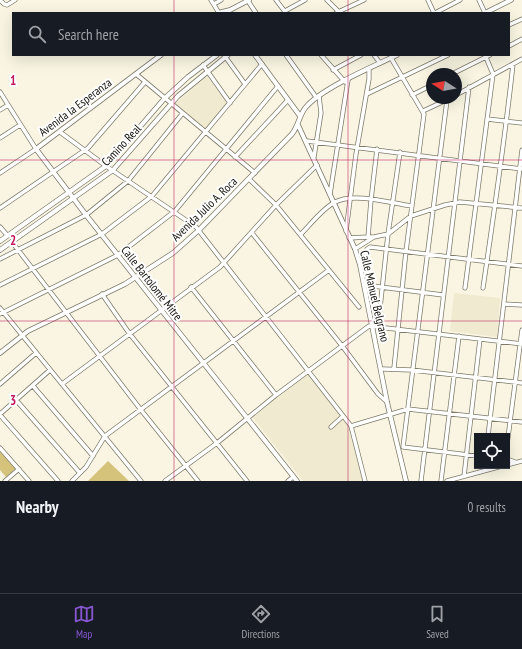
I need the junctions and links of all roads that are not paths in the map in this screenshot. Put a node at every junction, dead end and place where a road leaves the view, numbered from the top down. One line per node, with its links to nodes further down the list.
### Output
1 (0, 0): 2 (street)
2 (15, 0)
3 (211, 0): 14 (street)
4 (221, 0): 14 (street)
5 (248, 0): 16 (street); 17 (street)
6 (276, 0): 18 (street)
7 (305, 0): 18 (street)
8 (327, 0): 19 (street)
9 (364, 0): 20 (street)
10 (428, 0): 21 (street)
11 (460, 0): 22 (street)
12 (479, 0): 23 (street)
13 (511, 0): 24 (street)
14 (214, 4): 15 (street)
15 (218, 12)
16 (226, 12)
17 (255, 12)
18 (286, 12)
19 (337, 12)
20 (340, 12)
21 (434, 12)
22 (437, 12)
23 (485, 12)
24 (487, 12)
25 (522, 19): 26 (street)
26 (510, 25)
27 (522, 39): 28 (street)
28 (510, 45)
29 (160, 56): 50 (street, Avenida la Esperanza)
30 (215, 56): 45 (street, Camino Real)
31 (226, 56): 49 (street, Camino Real); 55 (street)
32 (256, 56): 43 (street)
33 (287, 56): 63 (street)
34 (322, 56): 48 (street)
35 (360, 56): 48 (street)
36 (375, 56): 42 (street)
37 (395, 56): 40 (street, Avenida Julio A. Roca)
38 (446, 56): 52 (street)
39 (486, 56): 47 (street); 51 (street)
40 (391, 58): 42 (street, Avenida Julio A. Roca); 52 (street)
41 (522, 59): 44 (street)
42 (380, 63): 46 (street, Avenida Julio A. Roca)
43 (262, 64): 55 (street); 56 (street)
44 (513, 64): 51 (street); 76 (street)
45 (203, 65): 49 (street); 64 (street, Camino Real)
46 (369, 68): 53 (street, Avenida Julio A. Roca); 61 (street)
47 (462, 69)
48 (333, 70): 53 (street)
49 (207, 71): 66 (street); 68 (street, Camino Real)
50 (136, 74): 54 (street); 80 (street, Avenida la Esperanza)
51 (493, 74): 57 (street); 75 (street)
52 (401, 79): 61 (street); 62 (street)
53 (346, 81): 63 (street, Avenida Julio A. Roca); 85 (street)
54 (145, 82): 64 (street); 91 (street)
55 (245, 84): 66 (street)
56 (278, 86): 65 (street); 88 (street)
57 (469, 87): 59 (street); 97 (street)
58 (426, 88): 62 (street)
59 (462, 91)
60 (0, 92): 67 (street, Calle Bartolomé Mitre)
61 (367, 94): 86 (street)
62 (412, 95): 72 (street)
63 (317, 96): 74 (street, Avenida Julio A. Roca); 84 (street)
64 (164, 99): 68 (street); 100 (street, Camino Real)
65 (288, 100): 74 (street); 94 (street)
66 (230, 103): 81 (street)
67 (8, 104): 71 (street); 79 (street, Calle Bartolomé Mitre)
68 (170, 104): 73 (street); 103 (street, Camino Real)
69 (438, 104): 72 (street)
70 (448, 104): 96 (street)
71 (0, 110)
72 (423, 111): 93 (street)
73 (182, 114): 81 (street); 108 (street)
74 (300, 116): 78 (street, Avenida Julio A. Roca)
75 (487, 119): 76 (street); 98 (street)
76 (507, 121): 77 (street); 101 (street)
77 (522, 123)
78 (298, 124): 83 (street, Calle Manuel Belgrano); 106 (street, Avenida Julio A. Roca)
79 (20, 125): 82 (street); 87 (street, Calle Bartolomé Mitre)
80 (60, 132): 87 (street, Avenida la Esperanza); 91 (street)
81 (205, 133): 88 (street); 111 (street)
82 (0, 138)
83 (307, 141): 84 (street); 95 (street, Calle Manuel Belgrano)
84 (317, 142): 85 (street); 95 (street)
85 (338, 144): 86 (street); 110 (street)
86 (358, 146): 89 (street); 113 (street)
87 (36, 149): 104 (street, Calle Bartolomé Mitre); 105 (street, Avenida la Esperanza)
88 (225, 149): 94 (street); 126 (street)
89 (377, 149): 92 (street); 114 (street)
90 (522, 150): 102 (street)
91 (84, 151): 100 (street); 104 (street)
92 (400, 152): 93 (street); 117 (street)
93 (418, 154): 96 (street); 120 (street)
94 (235, 157): 106 (street)
95 (314, 157): 99 (street, Calle Manuel Belgrano)
96 (440, 158): 97 (street); 123 (street)
97 (460, 160): 98 (street); 115 (street)
98 (481, 164): 101 (street); 118 (street)
99 (317, 165): 110 (street, Calle Manuel Belgrano); 119 (street)
100 (106, 166): 103 (street); 109 (street, Camino Real)
101 (501, 167): 102 (street); 121 (street)
102 (521, 169): 124 (street)
103 (113, 170): 108 (street); 112 (street, Camino Real)
104 (52, 171): 109 (street, Calle Bartolomé Mitre); 122 (street)
105 (0, 173)
106 (255, 173): 107 (street, Avenida Julio A. Roca)
107 (249, 179): 119 (street); 130 (street, Avenida Julio A. Roca)
108 (128, 181): 111 (street); 127 (street)
109 (69, 193): 112 (street, Calle Bartolomé Mitre); 136 (street, Camino Real)
110 (330, 194): 116 (street, Calle Manuel Belgrano)
111 (152, 196): 126 (street); 133 (street)
112 (73, 198): 127 (street, Calle Bartolomé Mitre); 141 (street, Camino Real)
113 (351, 198): 114 (street); 116 (street); 131 (street)
114 (371, 200): 117 (street); 137 (street)
115 (456, 202): 118 (street); 123 (street); 149 (street)
116 (334, 203): 131 (street, Calle Manuel Belgrano); 134 (street)
117 (392, 203): 120 (street); 135 (street)
118 (476, 204): 121 (street); 151 (street)
119 (276, 205): 132 (street); 134 (street)
120 (412, 206): 128 (street)
121 (494, 206): 124 (street); 152 (street)
122 (0, 208)
123 (433, 208): 128 (street); 147 (street)
124 (515, 208): 125 (street); 155 (street)
125 (522, 208)
126 (175, 211): 130 (street); 148 (street)
127 (86, 215): 133 (street, Calle Bartolomé Mitre); 145 (street)
128 (410, 216): 135 (street); 146 (street)
129 (0, 227): 136 (street)
130 (200, 230): 153 (street); 159 (street, Avenida Julio A. Roca)
131 (346, 232): 139 (street, Calle Manuel Belgrano)
132 (252, 233): 153 (street); 168 (street)
133 (102, 234): 148 (street, Calle Bartolomé Mitre); 157 (street)
134 (301, 234): 158 (street)
135 (388, 234): 138 (street); 142 (street)
136 (8, 235): 140 (street, Camino Real)
137 (368, 237): 138 (street); 139 (street)
138 (374, 237): 143 (street)
139 (349, 238): 143 (street, Calle Manuel Belgrano)
140 (0, 241)
141 (12, 242): 144 (street, Camino Real); 145 (street)
142 (387, 248): 146 (street); 154 (street); 163 (street)
143 (355, 249): 161 (street, Calle Manuel Belgrano)
144 (0, 250)
145 (18, 250): 150 (street); 157 (street)
146 (406, 251): 147 (street); 166 (street)
147 (427, 254): 149 (street); 169 (street)
148 (118, 255): 159 (street, Calle Bartolomé Mitre); 167 (street)
149 (448, 256): 151 (street); 171 (street)
150 (0, 259)
151 (469, 259): 152 (street); 164 (street)
152 (487, 261): 155 (street); 165 (street)
153 (224, 262): 162 (street); 179 (street)
154 (365, 262)
155 (508, 265): 156 (street); 172 (street)
156 (522, 266)
157 (33, 270): 160 (street); 167 (street)
158 (328, 270): 168 (street); 174 (street)
159 (135, 278): 170 (street, Avenida Julio A. Roca); 176 (street, Calle Bartolomé Mitre)
160 (0, 285)
161 (365, 285): 163 (street); 180 (street, Calle Manuel Belgrano)
162 (191, 287): 176 (street); 190 (street)
163 (382, 287): 166 (street); 181 (street)
164 (465, 288)
165 (483, 288)
166 (401, 289): 169 (street); 182 (street)
167 (49, 290): 177 (street); 178 (street)
168 (298, 292): 179 (street); 193 (street)
169 (423, 292): 171 (street); 184 (street)
170 (102, 294): 177 (street, Avenida Julio A. Roca); 185 (street)
171 (443, 295): 186 (street)
172 (504, 304): 173 (street); 191 (street)
173 (522, 306)
174 (359, 307)
175 (0, 308): 178 (street)
176 (160, 310): 185 (street); 197 (street, Calle Bartolomé Mitre)
177 (66, 311): 187 (street, Avenida Julio A. Roca); 196 (street)
178 (2, 313): 187 (street)
179 (266, 318): 190 (street); 201 (street)
180 (372, 326): 181 (street); 193 (street); 199 (street, Calle Manuel Belgrano)
181 (378, 326): 182 (street)
182 (397, 329): 184 (street); 198 (street)
183 (522, 330): 192 (street)
184 (417, 332): 186 (street); 202 (street)
185 (129, 333): 196 (street); 212 (street)
186 (438, 334): 188 (street); 203 (street)
187 (22, 335): 194 (street, Avenida Julio A. Roca); 195 (street)
188 (459, 336): 189 (street); 204 (street)
189 (480, 338): 191 (street); 205 (street)
190 (234, 341): 197 (street); 213 (street)
191 (500, 342): 192 (street); 206 (street)
192 (521, 344): 207 (street)
193 (343, 347): 201 (street); 215 (street)
194 (0, 353)
195 (36, 354): 200 (street); 209 (street)
196 (100, 355): 210 (street); 217 (street)
197 (203, 364): 212 (street); 224 (street, Calle Bartolomé Mitre)
198 (394, 368): 199 (street); 202 (street)
199 (382, 369): 215 (street, Calle Manuel Belgrano)
200 (50, 370): 210 (street); 211 (street)
201 (308, 370): 213 (street); 222 (street)
202 (412, 370): 203 (street); 216 (street)
203 (433, 373): 204 (street); 218 (street)
204 (454, 375): 205 (street); 221 (street)
205 (474, 378): 206 (street); 223 (street)
206 (495, 380): 207 (street); 225 (street)
207 (516, 382): 208 (street); 226 (street)
208 (522, 383)
209 (0, 384)
210 (62, 384): 232 (street)
211 (33, 386): 214 (street); 240 (street)
212 (172, 386): 217 (street); 233 (street)
213 (276, 395): 224 (street)
214 (16, 400): 220 (street); 249 (street)
215 (387, 402): 219 (street, Calle Manuel Belgrano)
216 (408, 409): 218 (street); 219 (street); 234 (street)
217 (141, 410): 232 (street); 245 (street)
218 (428, 411): 221 (street); 236 (street)
219 (390, 413): 228 (street); 234 (street, Calle Manuel Belgrano)
220 (0, 414): 254 (street)
221 (449, 414): 223 (street); 237 (street)
222 (343, 416): 228 (street); 229 (street)
223 (470, 416): 225 (street); 238 (street)
224 (247, 418): 233 (street); 251 (street, Calle Bartolomé Mitre)
225 (490, 418): 226 (street); 230 (street)
226 (511, 420): 227 (street); 231 (street)
227 (522, 422)
228 (351, 426): 262 (street)
229 (330, 427)
230 (488, 433)
231 (509, 433)
232 (106, 436): 240 (street); 256 (street)
233 (217, 443): 245 (street); 259 (street)
234 (401, 447): 236 (street); 263 (street, Calle Manuel Belgrano)
235 (0, 448): 246 (street)
236 (424, 450): 237 (street); 264 (street)
237 (444, 452): 238 (street); 265 (street)
238 (466, 454): 239 (street); 250 (street)
239 (474, 455)
240 (93, 456): 249 (street)
241 (510, 460): 243 (street)
242 (522, 461): 243 (street)
243 (515, 462): 244 (street)
244 (510, 463)
245 (186, 465): 257 (street); 258 (street)
246 (19, 469): 252 (street); 253 (street)
247 (491, 469): 248 (street)
248 (484, 471): 250 (street)
249 (80, 473): 255 (street)
250 (464, 476): 266 (street)
251 (293, 477): 260 (street); 261 (street, Calle Bartolomé Mitre)
252 (5, 481)
253 (29, 481)
254 (58, 481)
255 (72, 481)
256 (141, 481)
257 (165, 481)
258 (198, 481)
259 (247, 481)
260 (288, 481)
261 (296, 481)
262 (365, 481)
263 (406, 481)
264 (421, 481)
265 (441, 481)
266 (447, 481)

